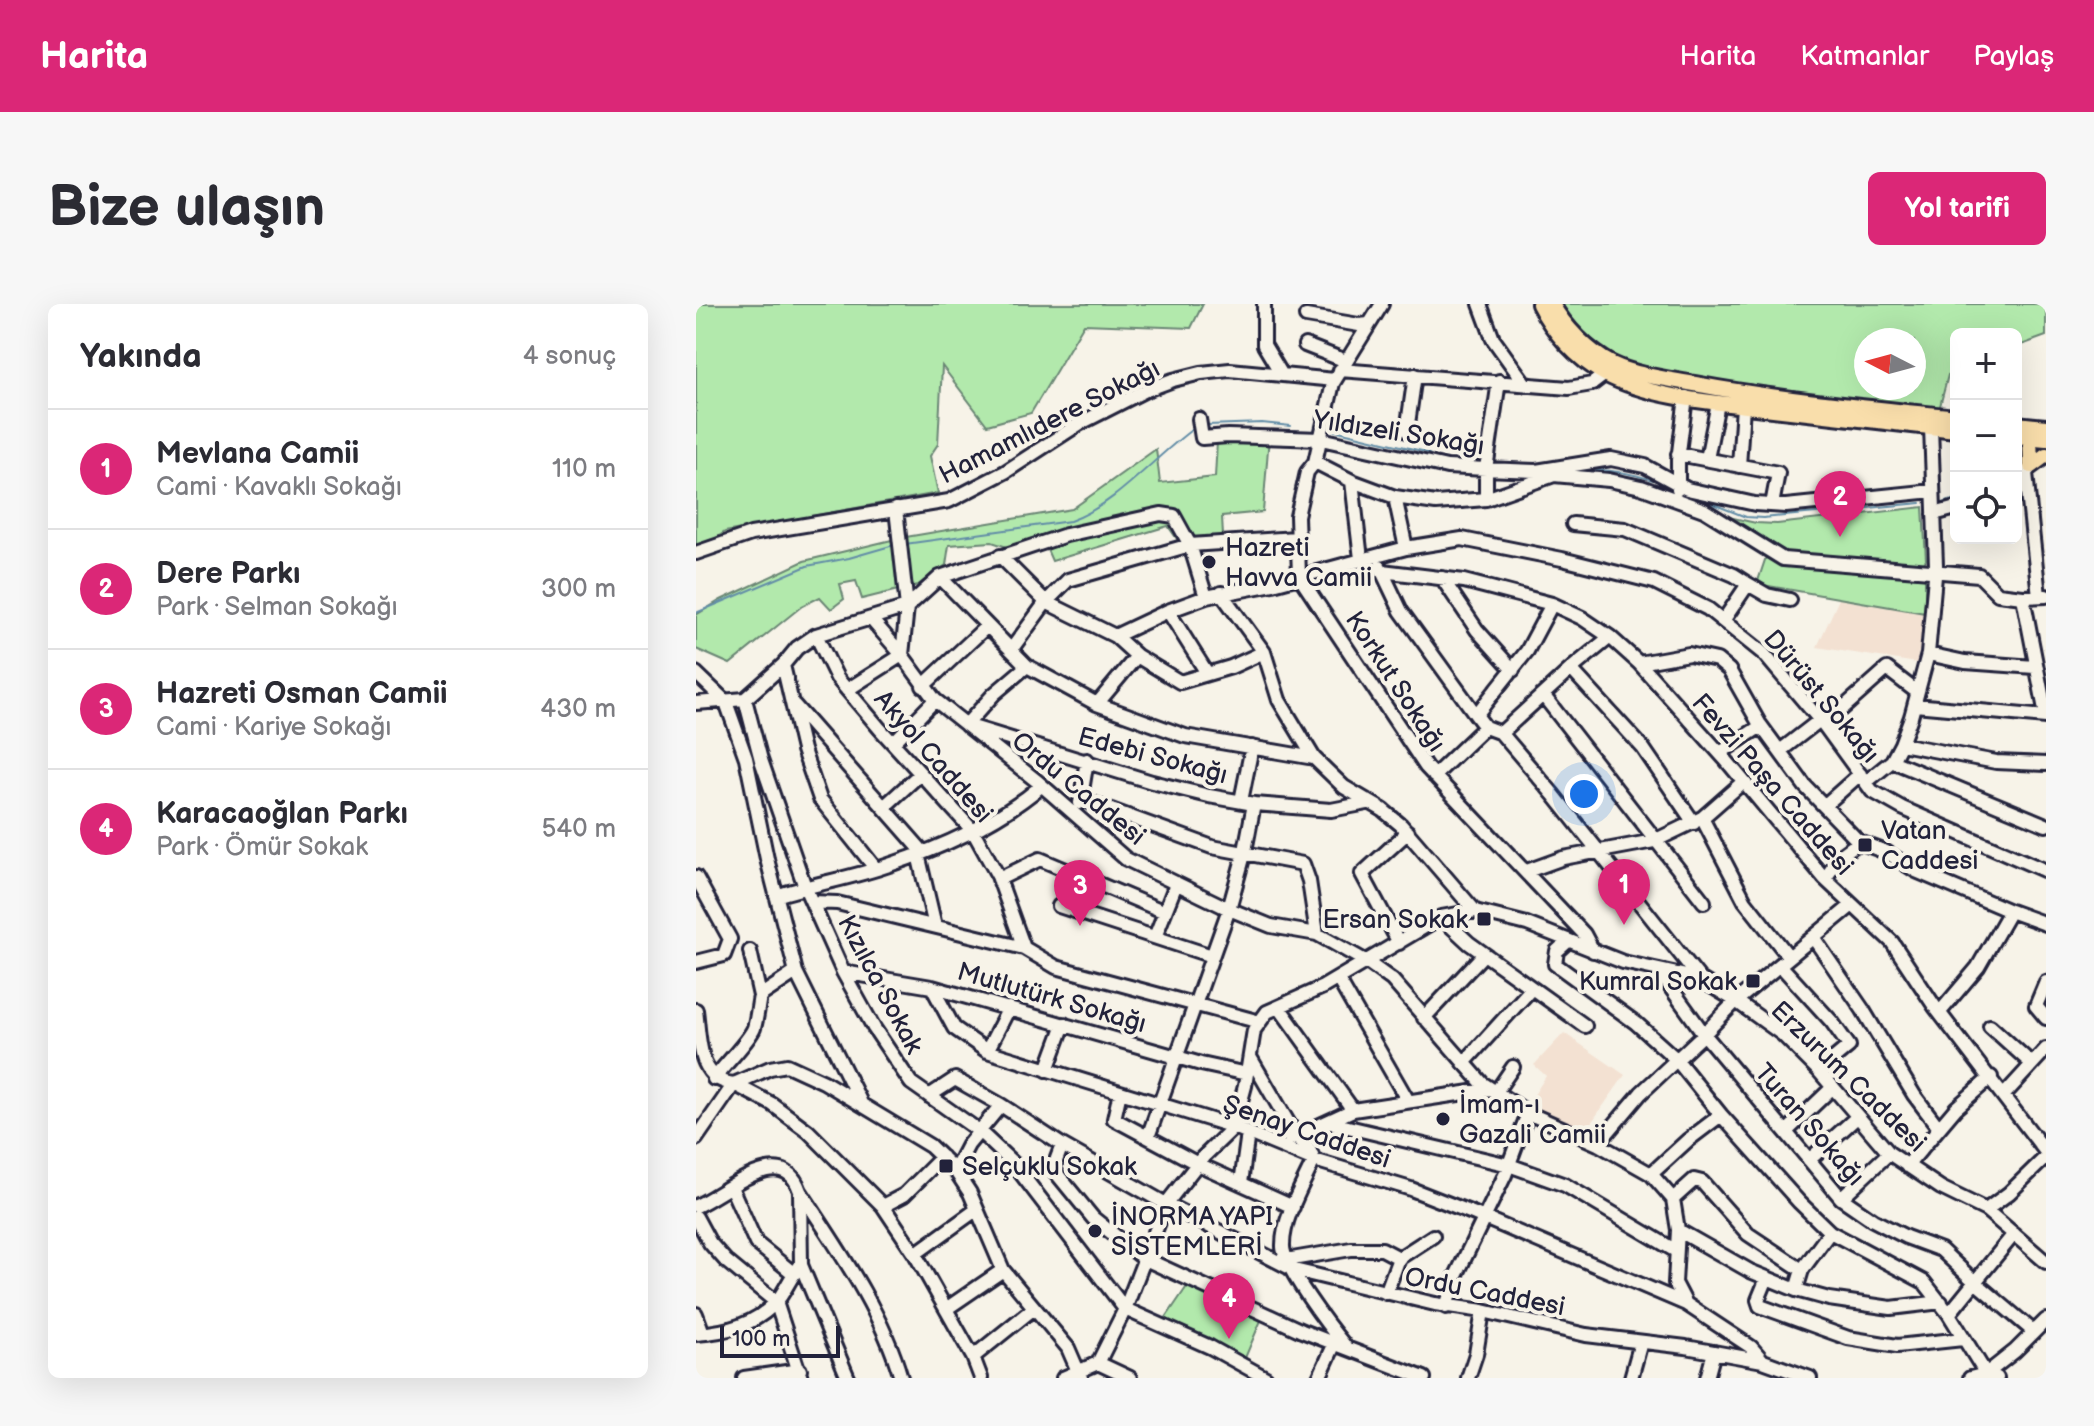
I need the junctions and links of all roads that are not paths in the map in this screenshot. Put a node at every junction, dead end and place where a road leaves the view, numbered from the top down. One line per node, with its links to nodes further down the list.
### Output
1 (1264, 304): 11 (street)
2 (1382, 304): 7 (street)
3 (1480, 304): 14 (street)
4 (1539, 304): 10 (main road)
5 (1552, 304): 20 (main road)
6 (1306, 316): 7 (street)
7 (1369, 324): 9 (street)
8 (1305, 345): 9 (street)
9 (1340, 370): 11 (street, Hamamlıdere Sokağı); 12 (street, Hamamlıdere Sokağı); 26 (street)
10 (1605, 374): 14 (street, Hamamlıdere Sokağı); 15 (main road)
11 (1282, 375): 43 (street, Hamamlıdere Sokağı)
12 (1415, 375): 13 (street, Hamamlıdere Sokağı); 24 (street)
13 (1499, 381): 14 (street, Hamamlıdere Sokağı); 34 (street)
14 (1526, 385)
15 (1686, 397): 16 (main road); 28 (street)
16 (1718, 403): 17 (main road); 30 (street)
17 (1743, 406): 20 (main road); 32 (street)
18 (1950, 418): 20 (main road)
19 (1199, 419): 26 (street, Yıldızeli Sokağı)
20 (1931, 421): 23 (main road); 37 (street)
21 (2022, 425): 22 (main road)
22 (2046, 427)
23 (1950, 428)
24 (1407, 431)
25 (2023, 437): 27 (main road); 33 (main road)
26 (1321, 439): 31 (street); 34 (street, Yıldızeli Sokağı)
27 (2046, 439)
28 (1678, 454): 30 (street); 36 (street)
29 (2046, 455): 33 (main road)
30 (1707, 459): 32 (street)
31 (1315, 462): 35 (street); 47 (street)
32 (1739, 466): 42 (street)
33 (2031, 466): 38 (street)
34 (1486, 469): 36 (street, Yıldızeli Sokağı); 40 (street)
35 (1352, 481): 39 (street); 53 (street)
36 (1680, 485): 41 (street); 42 (street, Yıldızeli Sokağı)
37 (1933, 491): 42 (street, Yıldızeli Sokağı); 45 (street)
38 (2023, 493): 61 (street)
39 (1395, 497): 40 (street); 49 (street)
40 (1486, 499): 41 (street)
41 (1672, 499): 55 (street)
42 (1772, 505)
43 (896, 509): 50 (street, Hamamlıdere Sokağı); 67 (street)
44 (1950, 510): 45 (street)
45 (1934, 514): 55 (street)
46 (1573, 524): 59 (street)
47 (1296, 538): 48 (street); 56 (street)
48 (1190, 545): 51 (street); 62 (street); 65 (street)
49 (1406, 548): 52 (street, Dürüst Sokağı); 70 (street, Dürüst Sokağı)
50 (696, 553)
51 (1000, 556): 57 (street); 65 (street)
52 (1375, 557): 53 (street, Dürüst Sokağı); 54 (street)
53 (1361, 559): 56 (street, Dürüst Sokağı)
54 (1382, 571): 58 (street, Fevzi Paşa Caddesi); 99 (street)
55 (1935, 573): 63 (street); 77 (street)
56 (1299, 576): 60 (street, Dürüst Sokağı); 116 (street, Korkut Sokağı)
57 (940, 577): 67 (street); 71 (street)
58 (1442, 578): 66 (street, Fevzi Paşa Caddesi); 85 (street)
59 (1748, 584): 64 (street); 70 (street)
60 (1221, 593): 62 (street, Dürüst Sokağı); 76 (street)
61 (2042, 596): 63 (street)
62 (1206, 597): 68 (street, Dürüst Sokağı)
63 (2023, 597): 83 (street)
64 (1790, 600)
65 (1046, 602): 73 (street); 75 (street)
66 (1552, 604): 74 (street, Fevzi Paşa Caddesi); 85 (street)
67 (907, 607): 69 (street); 78 (street)
68 (1168, 611): 73 (street, Dürüst Sokağı); 87 (street)
69 (871, 619): 72 (street); 78 (street, Ordu Caddesi)
70 (1723, 621): 101 (street, Dürüst Sokağı)
71 (987, 626): 75 (street); 88 (street)
72 (816, 635): 81 (street); 90 (street, Akyol Caddesi)
73 (1115, 636): 79 (street)
74 (1610, 637): 80 (street, Fevzi Paşa Caddesi); 84 (street)
75 (1011, 650): 82 (street)
76 (1264, 652): 87 (street); 111 (street)
77 (1928, 654): 83 (street); 93 (street)
78 (902, 655): 88 (street, Ordu Caddesi); 90 (street)
79 (1137, 656): 87 (street); 98 (street)
80 (1639, 663): 103 (street); 110 (street, Fevzi Paşa Caddesi)
81 (783, 665): 92 (street); 97 (street)
82 (1027, 666): 98 (street); 102 (street)
83 (2035, 667): 89 (street)
84 (1571, 669): 91 (street); 126 (street)
85 (1513, 670): 99 (street)
86 (696, 673): 95 (street)
87 (1207, 673)
88 (923, 686): 94 (street, Ordu Caddesi)
89 (2043, 689): 100 (street)
90 (847, 690): 106 (street, Akyol Caddesi)
91 (1543, 695): 105 (street); 130 (street)
92 (745, 699): 95 (street); 144 (street, Kızılca Sokak)
93 (1916, 699): 100 (street); 101 (street); 107 (street)
94 (935, 700): 102 (street, Ordu Caddesi); 106 (street)
95 (726, 702): 96 (street); 145 (street)
96 (696, 703)
97 (792, 703): 123 (street); 136 (street)
98 (1097, 704): 108 (street)
99 (1476, 715): 104 (street)
100 (2046, 716)
101 (1822, 722): 109 (street); 117 (street, Dürüst Sokağı)
102 (966, 725): 112 (street, Edebi Sokağı); 119 (street, Ordu Caddesi)
103 (1761, 726): 109 (street); 110 (street)
104 (1485, 727): 105 (street); 116 (street)
105 (1501, 733): 133 (street)
106 (893, 743): 115 (street, Akyol Caddesi)
107 (1901, 744): 113 (street); 114 (street)
108 (1252, 747): 111 (street); 121 (street)
109 (1780, 751): 124 (street)
110 (1720, 753): 118 (street, Fevzi Paşa Caddesi)
111 (1314, 758): 122 (street)
112 (1087, 760): 120 (street); 121 (street, Edebi Sokağı)
113 (1892, 761): 117 (street); 127 (street)
114 (2046, 764)
115 (920, 774): 123 (street); 128 (street, Akyol Caddesi)
116 (1434, 776): 137 (street, Korkut Sokağı)
117 (1863, 778): 124 (street); 138 (street, Dürüst Sokağı)
118 (1743, 782): 126 (street); 142 (street, Fevzi Paşa Caddesi)
119 (1041, 786): 125 (street, Ordu Caddesi); 128 (street)
120 (1081, 799): 125 (street); 132 (street)
121 (1247, 803): 122 (street, Edebi Sokağı); 132 (street)
122 (1367, 803): 129 (street)
123 (885, 806): 134 (street)
124 (1824, 806): 131 (street)
125 (1076, 818): 143 (street, Ordu Caddesi)
126 (1698, 821): 130 (street); 167 (street)
127 (2046, 825)
128 (973, 831): 134 (street); 141 (street, Akyol Caddesi)
129 (1408, 832): 139 (street); 151 (street)
130 (1654, 841): 133 (street); 147 (street)
131 (1859, 842): 142 (street); 152 (street)
132 (1245, 851): 150 (street); 157 (street)
133 (1598, 851): 137 (street); 174 (street)
134 (920, 853): 136 (street); 156 (street)
135 (1355, 859): 139 (street)
136 (876, 869): 144 (street)
137 (1527, 871): 164 (street, Korkut Sokağı)
138 (2046, 871)
139 (1362, 874): 161 (street)
140 (696, 877): 168 (street)
141 (999, 879): 153 (street); 162 (street, Akyol Caddesi)
142 (1825, 879): 149 (street, Fevzi Paşa Caddesi)
143 (1176, 884): 150 (street, Ordu Caddesi); 153 (street)
144 (805, 887): 145 (street); 146 (street, Kızılca Sokak)
145 (776, 896): 171 (street)
146 (813, 902): 156 (street); 172 (street, Kızılca Sokak)
147 (1704, 902)
148 (1059, 906): 158 (street)
149 (1851, 906): 159 (street); 184 (street, Fevzi Paşa Caddesi)
150 (1229, 909): 157 (street, Ordu Caddesi); 166 (street)
151 (1475, 911): 154 (street, Erzurum Caddesi); 160 (street, Erzurum Caddesi)
152 (2010, 911): 155 (street); 184 (street)
153 (1165, 912): 158 (street)
154 (1441, 917): 161 (street, Erzurum Caddesi); 165 (street)
155 (2046, 924)
156 (935, 926): 162 (street)
157 (1317, 934): 169 (street, Ordu Caddesi)
158 (1155, 937): 166 (street)
159 (1813, 937): 167 (street); 221 (street)
160 (1568, 941): 164 (street, Erzurum Caddesi); 196 (street)
161 (1399, 943): 169 (street, Erzurum Caddesi)
162 (1024, 948): 180 (street)
163 (750, 951): 178 (street)
164 (1593, 951): 170 (street, Erzurum Caddesi)
165 (1484, 954): 177 (street); 185 (street)
166 (1212, 956): 180 (street)
167 (1785, 961): 179 (street); 201 (street)
168 (696, 962)
169 (1367, 962): 173 (street, Erzurum Caddesi); 185 (street, Ordu Caddesi)
170 (1658, 970): 174 (street, Erzurum Caddesi); 191 (street, Turan Sokağı)
171 (796, 972): 178 (street); 212 (street)
172 (843, 972): 176 (street, Mutlutürk Sokağı); 210 (street, Kızılca Sokak)
173 (1338, 979): 181 (street, Erzurum Caddesi); 211 (street)
174 (1700, 979): 179 (street, Erzurum Caddesi)
175 (2046, 982): 186 (street)
176 (932, 987): 182 (street, Mutlutürk Sokağı); 193 (street, Şenay Caddesi)
177 (1532, 988): 189 (street); 197 (street)
178 (760, 996): 204 (street)
179 (1736, 1001): 191 (street); 201 (street, Erzurum Caddesi)
180 (1195, 1005): 187 (street); 194 (street)
181 (1279, 1007): 187 (street, Erzurum Caddesi); 215 (street)
182 (1009, 1008): 188 (street, Mutlutürk Sokağı); 193 (street)
183 (696, 1010): 204 (street)
184 (1940, 1012): 203 (street, Fevzi Paşa Caddesi)
185 (1424, 1018): 197 (street, Ordu Caddesi)
186 (2046, 1018)
187 (1260, 1022): 195 (street)
188 (1064, 1024): 194 (street, Mutlutürk Sokağı); 200 (street)
189 (1585, 1026)
190 (1990, 1026): 198 (street)
191 (1704, 1034): 196 (street); 223 (street, Turan Sokağı)
192 (2046, 1049): 198 (street)
193 (987, 1051): 200 (street, Şenay Caddesi)
194 (1177, 1055): 202 (street, Mutlutürk Sokağı); 214 (street)
195 (1250, 1057): 202 (street); 225 (street)
196 (1676, 1059): 217 (street); 228 (street)
197 (1464, 1063): 207 (street, Ordu Caddesi)
198 (2032, 1064): 209 (street)
199 (1513, 1067): 207 (street)
200 (1047, 1070): 208 (street, Şenay Caddesi)
201 (1819, 1071): 206 (street, Erzurum Caddesi)
202 (1247, 1074): 220 (street)
203 (1991, 1077): 209 (street, Fevzi Paşa Caddesi); 221 (street)
204 (714, 1079): 205 (street)
205 (734, 1084): 212 (street); 227 (street); 248 (street)
206 (1833, 1087): 218 (street, Erzurum Caddesi); 223 (street)
207 (1493, 1090): 211 (street); 216 (street, Ordu Caddesi)
208 (1120, 1092): 214 (street, Şenay Caddesi); 226 (street)
209 (2004, 1095): 232 (street, Fevzi Paşa Caddesi)
210 (929, 1096): 213 (street, Ordu Caddesi); 222 (street, Kızılca Sokak)
211 (1408, 1101): 215 (street)
212 (861, 1104): 233 (street)
213 (1001, 1105): 222 (street); 229 (street, Ordu Caddesi)
214 (1161, 1105): 220 (street, Şenay Caddesi); 226 (street)
215 (1353, 1110): 219 (street)
216 (1528, 1113): 228 (street, Ordu Caddesi); 237 (street)
217 (1721, 1115): 240 (street); 255 (street)
218 (1857, 1117): 231 (street, Erzurum Caddesi); 235 (street)
219 (1327, 1122): 225 (street); 237 (street)
220 (1234, 1127): 224 (street, Şenay Caddesi); 236 (street)
221 (1939, 1128): 238 (street)
222 (979, 1131): 239 (street); 277 (street, Kızılca Sokak)
223 (1786, 1132): 235 (street, Turan Sokağı)
224 (1248, 1133): 230 (street, Şenay Caddesi); 241 (street)
225 (1296, 1136): 230 (street); 234 (street)
226 (1148, 1137): 236 (street)
227 (696, 1139)
228 (1598, 1144): 240 (street, Ordu Caddesi)
229 (1062, 1145): 246 (street, Ordu Caddesi); 260 (street)
230 (1279, 1146): 234 (street, Şenay Caddesi)
231 (1889, 1153): 238 (street, Erzurum Caddesi); 244 (street)
232 (2046, 1155): 251 (street)
233 (942, 1157): 239 (street); 248 (street)
234 (1314, 1160): 249 (street); 253 (street, Şenay Caddesi)
235 (1809, 1160): 244 (street, Turan Sokağı)
236 (1198, 1164): 241 (street); 246 (street)
237 (1509, 1165): 253 (street); 258 (street)
238 (1907, 1166): 251 (street, Erzurum Caddesi)
239 (955, 1170): 250 (street)
240 (1651, 1174): 245 (street, Ordu Caddesi)
241 (1241, 1183): 249 (street)
242 (731, 1187): 243 (street); 247 (street); 264 (street)
243 (800, 1191): 264 (street); 297 (street)
244 (1841, 1198): 268 (street, Turan Sokağı)
245 (1673, 1199): 254 (street); 266 (street)
246 (1166, 1204): 260 (street); 263 (street, Ordu Caddesi)
247 (696, 1206)
248 (883, 1206): 259 (street)
249 (1293, 1207): 263 (street)
250 (976, 1210): 259 (street); 265 (street)
251 (1986, 1210): 256 (street, Erzurum Caddesi)
252 (696, 1217): 271 (street)
253 (1483, 1217): 273 (street, Şenay Caddesi); 274 (street)
254 (1678, 1230): 258 (street); 267 (street)
255 (1830, 1232): 266 (street); 272 (street)
256 (2014, 1234): 262 (street, Erzurum Caddesi); 268 (street)
257 (1433, 1236): 261 (street)
258 (1676, 1251): 273 (street)
259 (915, 1254): 276 (street)
260 (1143, 1258): 277 (street); 286 (street)
261 (1399, 1258): 263 (street); 270 (street)
262 (2046, 1262)
263 (1290, 1265): 270 (street, Ordu Caddesi); 287 (street)
264 (797, 1269): 271 (street); 296 (street)
265 (1003, 1270): 275 (street); 276 (street)
266 (1802, 1270): 269 (street)
267 (1767, 1278): 269 (street); 284 (street)
268 (1975, 1282): 280 (street); 282 (street, Turan Sokağı)
269 (1796, 1290): 272 (street)
270 (1386, 1293): 274 (street, Ordu Caddesi)
271 (776, 1302): 283 (street); 292 (street)
272 (1941, 1302): 280 (street)
273 (1686, 1304): 290 (street, Ordu Caddesi)
274 (1446, 1307): 278 (street, Ordu Caddesi)
275 (1034, 1308): 289 (street); 293 (street)
276 (946, 1309): 289 (street)
277 (1125, 1309): 291 (street); 301 (street)
278 (1483, 1311): 285 (street, Ordu Caddesi); 304 (street)
279 (696, 1314): 283 (street)
280 (1949, 1314): 284 (street)
281 (2046, 1320): 282 (street)
282 (2033, 1331): 294 (street)
283 (700, 1333)
284 (1963, 1339): 294 (street)
285 (1641, 1342): 288 (street, Ordu Caddesi); 305 (street)
286 (1335, 1343): 287 (street); 302 (street)
287 (1348, 1349): 303 (street)
288 (1714, 1352): 290 (street, Ordu Caddesi); 306 (street)
289 (973, 1357): 298 (street)
290 (1763, 1361): 307 (street, Ordu Caddesi)
291 (1106, 1370): 293 (street); 300 (street)
292 (800, 1374): 295 (street)
293 (1080, 1374): 299 (street)
294 (1992, 1376): 308 (street)
295 (744, 1378)
296 (848, 1378)
297 (901, 1378)
298 (981, 1378)
299 (1063, 1378)
300 (1130, 1378)
301 (1266, 1378)
302 (1319, 1378)
303 (1424, 1378)
304 (1468, 1378)
305 (1631, 1378)
306 (1707, 1378)
307 (1810, 1378)
308 (1970, 1378)

